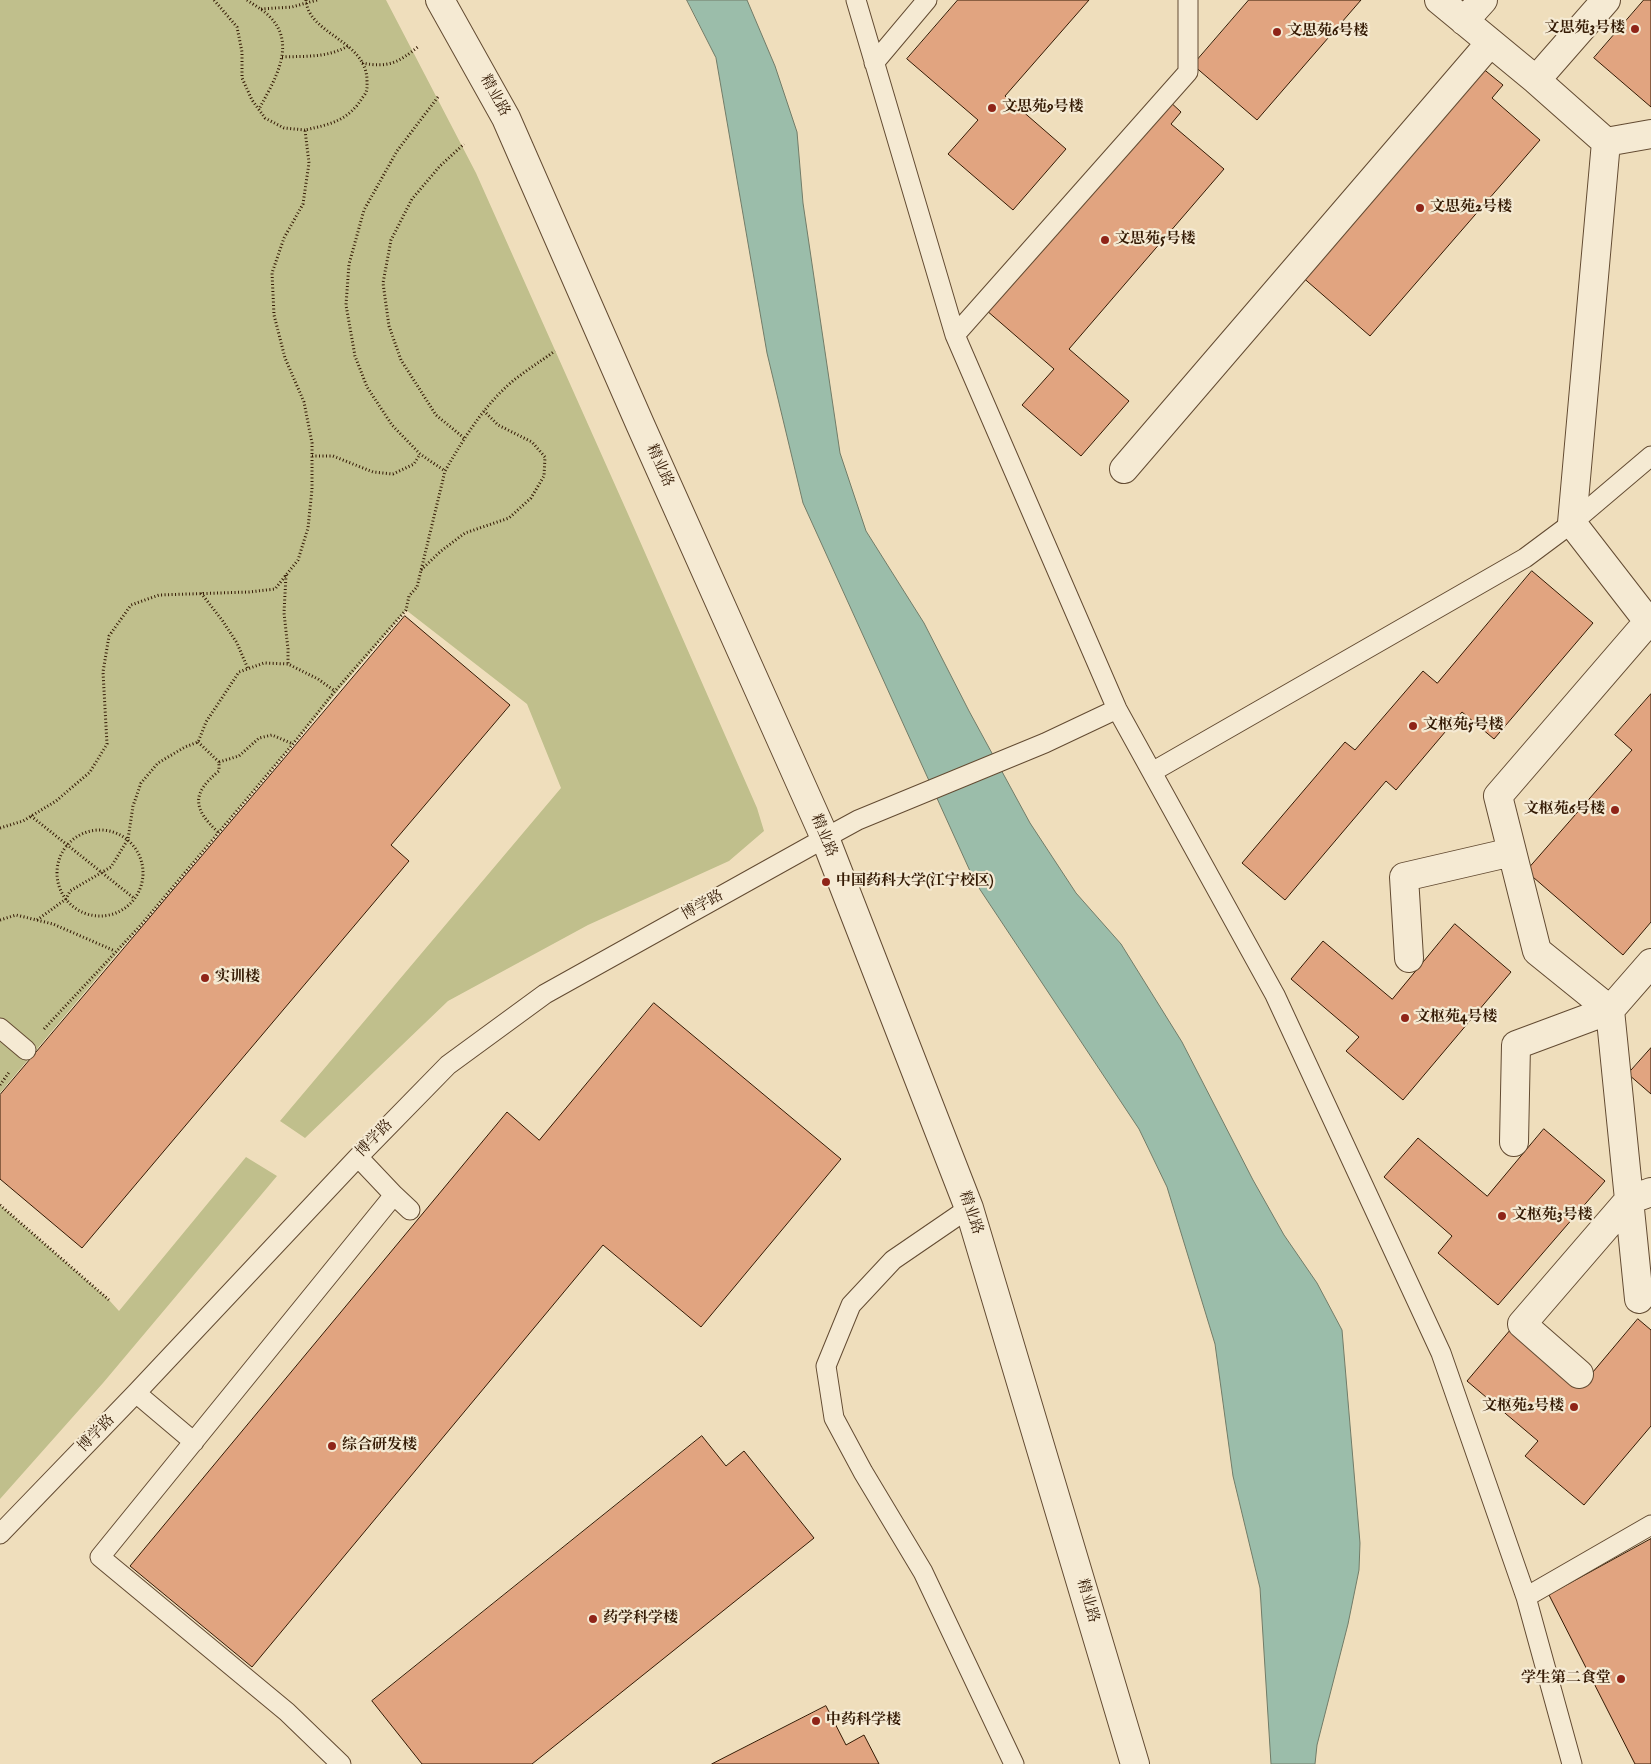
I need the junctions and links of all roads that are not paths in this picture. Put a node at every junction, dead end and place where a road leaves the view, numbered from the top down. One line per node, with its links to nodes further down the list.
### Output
1 (440, 0): 21 (street, 精业路)
2 (856, 0): 10 (lane)
3 (927, 0): 10 (lane)
4 (1188, 0): 14 (lane)
5 (1439, 0): 8 (street)
6 (1483, 0): 8 (street)
7 (1606, 0): 11 (street)
8 (1464, 21): 9 (street)
9 (1490, 43): 11 (street); 16 (street)
10 (874, 62): 14 (lane)
11 (1536, 80): 13 (street)
12 (1651, 134): 13 (street)
13 (1606, 142): 17 (street)
14 (956, 334): 19 (lane)
15 (1651, 456): 17 (lane)
16 (1124, 469)
17 (1572, 522): 18 (street); 20 (lane)
18 (1649, 624): 22 (street)
19 (1117, 709): 20 (lane); 21 (lane, 博学路)
20 (1152, 772): 40 (lane)
21 (824, 838): 29 (lane, 博学路); 32 (street, 精业路)
22 (1512, 852): 23 (street); 25 (street)
23 (1409, 958)
24 (1651, 963): 25 (street)
25 (1610, 1010): 28 (street); 31 (street)
26 (0, 1028): 27 (lane)
27 (26, 1050)
28 (1514, 1142)
29 (358, 1157): 30 (lane); 36 (lane, 博学路)
30 (394, 1195): 33 (lane); 37 (lane)
31 (1640, 1196): 34 (street); 35 (street)
32 (969, 1208): 42 (lane); 43 (street, 精业路)
33 (410, 1210)
34 (1638, 1299)
35 (1579, 1374)
36 (136, 1392): 37 (lane); 39 (lane, 博学路)
37 (194, 1442): 41 (lane)
38 (1651, 1525): 40 (lane)
39 (0, 1534)
40 (1526, 1597): 44 (lane)
41 (341, 1764)
42 (1014, 1764)
43 (1135, 1764)
44 (1572, 1764)

